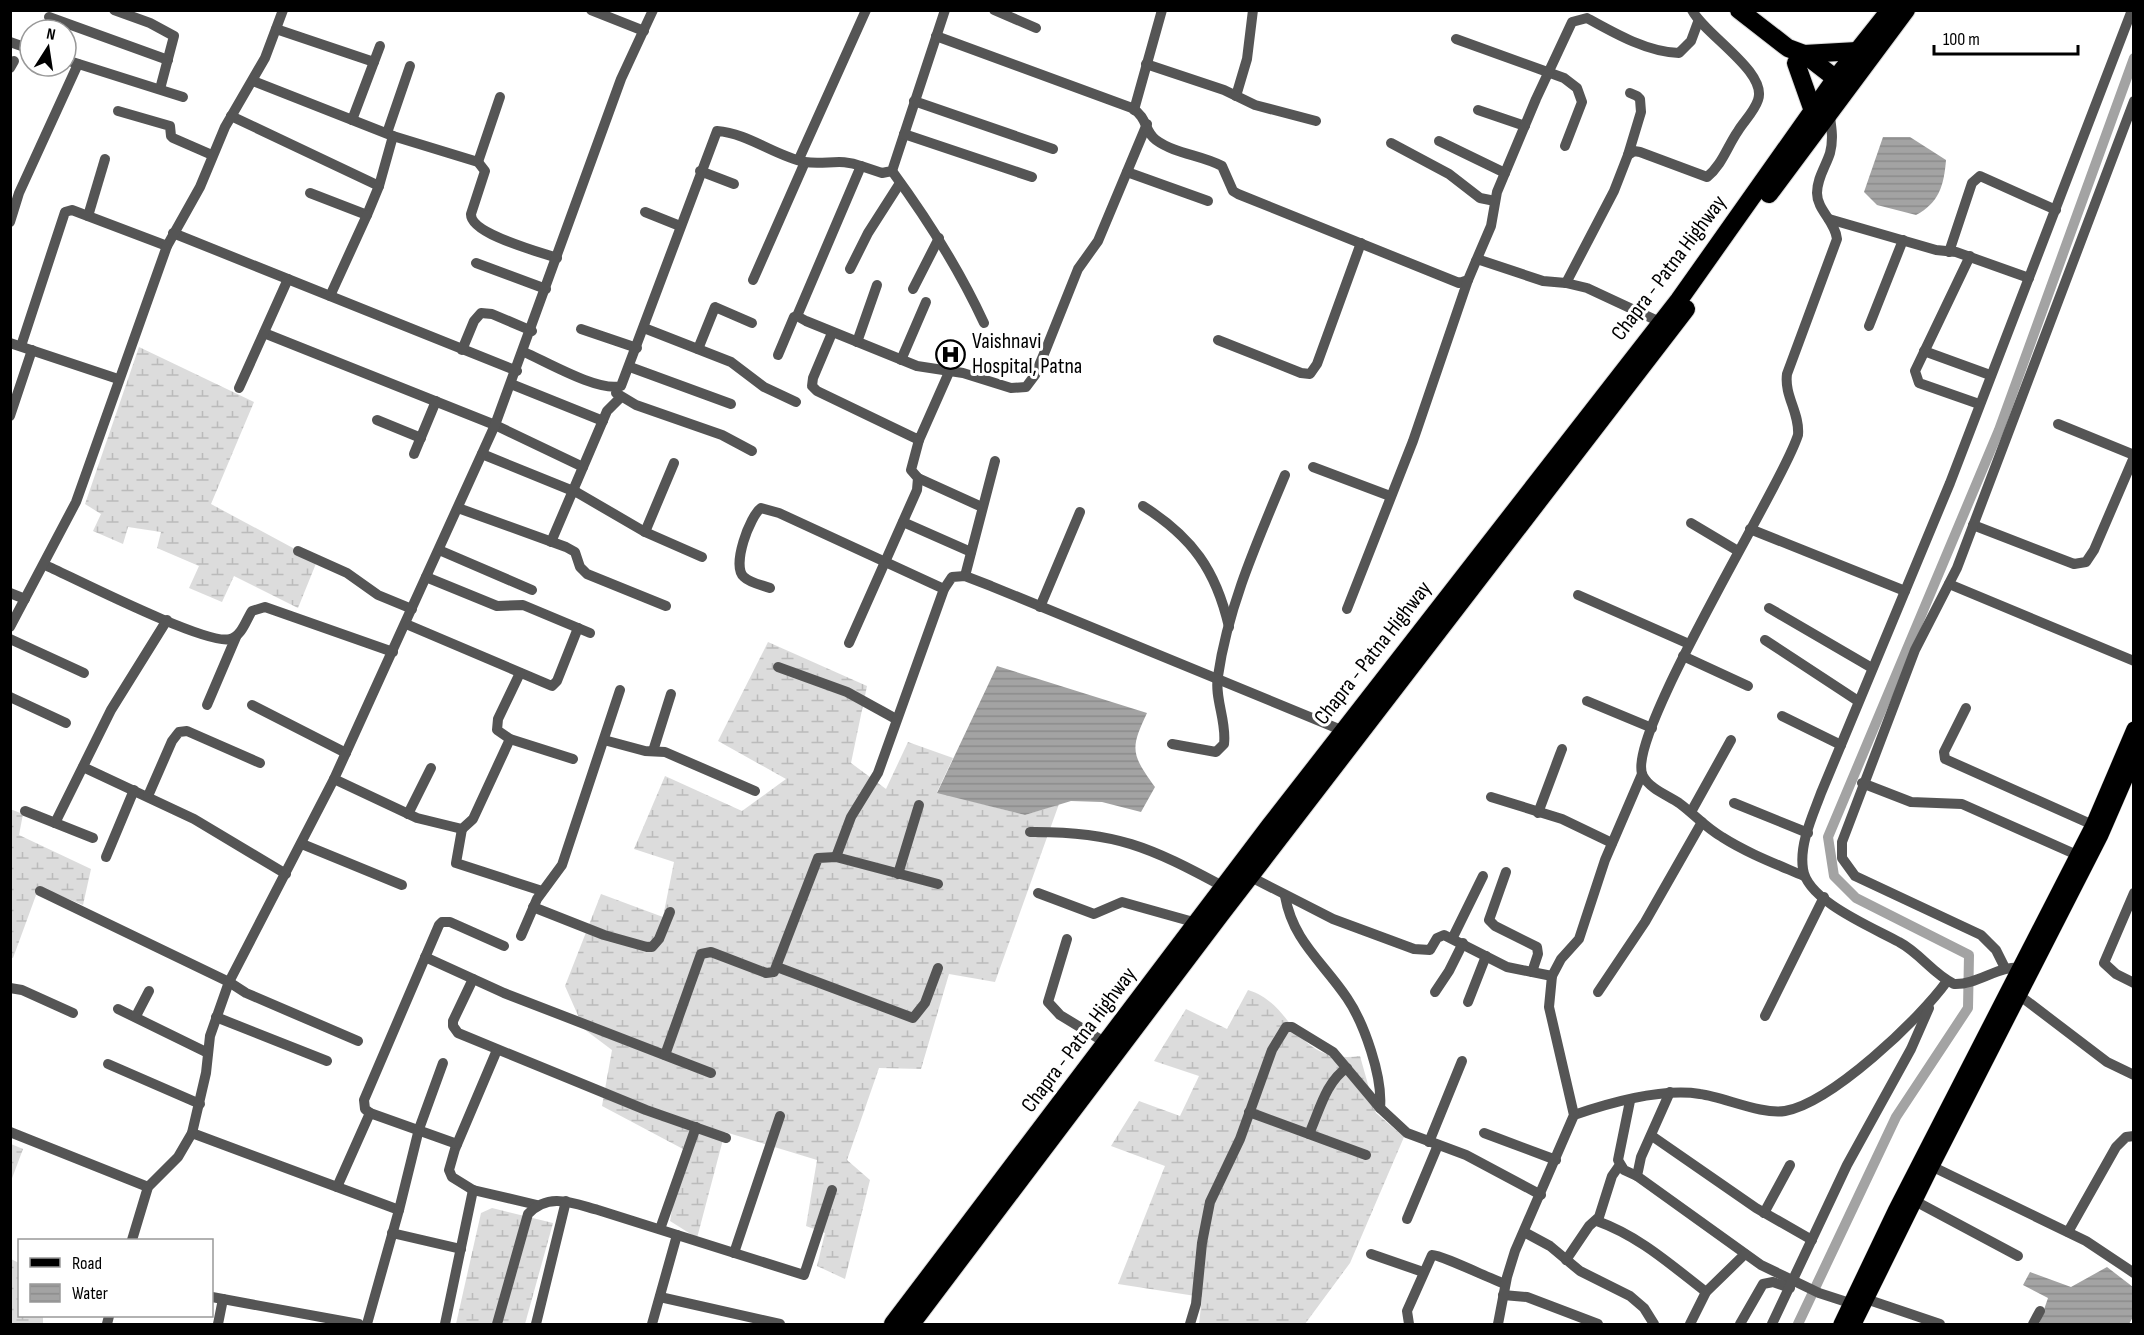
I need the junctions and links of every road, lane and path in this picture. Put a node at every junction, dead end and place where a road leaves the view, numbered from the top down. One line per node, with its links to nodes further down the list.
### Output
1 (114, 10): 26 (street)
2 (283, 10): 19 (street)
3 (591, 10): 20 (street)
4 (653, 10): 20 (street)
5 (866, 10): 59 (street)
6 (945, 10): 21 (street)
7 (994, 10): 18 (street)
8 (1162, 10): 28 (street)
9 (1253, 10): 37 (street)
10 (1692, 10): 17 (street)
11 (1739, 10): 25 (highway)
12 (1890, 10): 24 (highway, Chapra - Patna Highway)
13 (1905, 10): 36 (highway, Chapra - Patna Highway)
14 (2132, 10): 73 (street)
15 (1577, 14): 17 (street); 31 (street)
16 (49, 17): 26 (street)
17 (1698, 22): 57 (street)
18 (1036, 28)
19 (276, 29): 27 (street); 33 (street)
20 (644, 31): 87 (street)
21 (936, 36): 40 (street); 42 (street)
22 (1456, 39): 31 (street)
23 (380, 46): 27 (street)
24 (1857, 51): 25 (highway); 36 (highway, Chapra - Patna Highway)
25 (1796, 55): 36 (highway); 36 (highway)
26 (168, 60): 34 (street)
27 (374, 63): 46 (street)
28 (1146, 63): 37 (street); 42 (street)
29 (78, 64): 34 (street)
30 (410, 66): 50 (street)
31 (1549, 72): 49 (street); 54 (street)
32 (72, 78): 78 (street)
33 (253, 81): 45 (street); 46 (street)
34 (160, 89): 38 (street)
35 (1630, 93): 57 (street)
36 (1832, 95): 77 (street); 103 (highway, Chapra - Patna Highway); 261 (highway, Chapra - Patna Highway)
37 (1236, 96): 47 (street)
38 (183, 97)
39 (500, 97): 60 (street)
40 (915, 101): 51 (street); 55 (street)
41 (2133, 101): 160 (street)
42 (1134, 110): 48 (street)
43 (118, 111): 56 (street)
44 (1479, 111): 49 (street)
45 (231, 116): 56 (street); 69 (street)
46 (352, 120): 50 (street)
47 (1316, 121)
48 (1147, 124): 64 (street); 83 (street)
49 (1525, 126): 65 (street)
50 (390, 134): 60 (street); 69 (street)
51 (904, 134): 63 (street); 66 (street)
52 (1439, 141): 65 (street)
53 (1391, 143): 72 (street)
54 (1565, 146)
55 (1053, 149)
56 (212, 155): 80 (street)
57 (1628, 155): 95 (street)
58 (105, 159): 76 (street)
59 (802, 160): 61 (street); 62 (street); 93 (street)
60 (478, 162): 87 (street)
61 (861, 166): 63 (street); 101 (street)
62 (700, 171): 68 (street); 79 (street)
63 (892, 171): 67 (street)
64 (1127, 172): 71 (street); 123 (street)
65 (1505, 173): 72 (street)
66 (1032, 177)
67 (900, 183): 81 (street); 90 (street)
68 (734, 184)
69 (379, 186): 75 (street)
70 (310, 193): 75 (street)
71 (1208, 201)
72 (1495, 201): 88 (street)
73 (2056, 210): 85 (street); 91 (street)
74 (645, 212): 79 (street)
75 (366, 215): 99 (street)
76 (88, 216): 84 (street); 113 (street)
77 (1829, 219): 82 (street); 161 (street)
78 (10, 222)
79 (680, 226): 106 (street)
80 (173, 233): 84 (street); 92 (street)
81 (939, 238): 98 (street); 104 (street)
82 (1903, 240): 85 (street); 105 (street)
83 (1361, 243): 94 (street); 111 (street)
84 (167, 246): 126 (street)
85 (1949, 252): 86 (street)
86 (1970, 256): 91 (street); 118 (street)
87 (557, 258): 97 (street)
88 (1476, 261): 94 (street); 95 (street)
89 (476, 263): 97 (street)
90 (850, 269)
91 (2030, 278): 125 (street)
92 (288, 279): 99 (street); 109 (street)
93 (753, 280)
94 (1468, 280): 153 (street)
95 (1566, 283): 103 (street)
96 (877, 285): 112 (street)
97 (546, 289): 108 (street)
98 (913, 289)
99 (330, 296): 117 (street)
100 (926, 302): 121 (street)
101 (797, 316): 110 (street); 120 (street)
102 (752, 322): 115 (street)
103 (1660, 322): 219 (highway, Chapra - Patna Highway)
104 (984, 324)
105 (1869, 326)
106 (644, 328): 114 (street); 115 (street)
107 (581, 329): 114 (street)
108 (532, 331): 117 (street); 119 (street)
109 (264, 333): 128 (street); 131 (street)
110 (832, 333): 112 (street); 141 (street)
111 (1218, 340)
112 (857, 342): 121 (street)
113 (16, 344): 116 (street)
114 (637, 348): 122 (street)
115 (698, 349): 132 (street)
116 (32, 350): 126 (street); 135 (street)
117 (462, 350): 124 (street)
118 (1924, 351): 125 (street); 134 (street)
119 (524, 352): 124 (street); 129 (street)
120 (778, 355)
121 (901, 360): 123 (street)
122 (630, 367): 129 (street); 133 (street)
123 (950, 370): 141 (street)
124 (517, 371): 127 (street)
125 (1990, 375): 134 (street)
126 (118, 379): 170 (street)
127 (512, 384): 137 (street); 139 (street)
128 (239, 388)
129 (613, 388): 130 (street)
130 (621, 397): 137 (street); 142 (street)
131 (435, 401): 139 (street); 140 (street)
132 (796, 402)
133 (731, 404)
134 (1978, 404): 177 (street)
135 (10, 416)
136 (377, 420): 140 (street)
137 (603, 421): 148 (street)
138 (2058, 424): 145 (street)
139 (495, 426): 144 (street); 148 (street)
140 (421, 438): 143 (street)
141 (919, 440): 151 (street)
142 (752, 451)
143 (414, 454)
144 (482, 454): 152 (street); 156 (street)
145 (2133, 456): 160 (street)
146 (995, 462): 155 (street)
147 (674, 463): 162 (street)
148 (583, 467): 152 (street)
149 (1313, 467): 153 (street)
150 (1285, 475): 189 (street)
151 (918, 478): 155 (street); 158 (street)
152 (573, 491): 162 (street); 163 (street)
153 (1390, 496): 185 (street)
154 (1143, 506): 189 (street)
155 (982, 507): 167 (street)
156 (458, 508): 163 (street); 164 (street)
157 (1080, 512): 182 (street)
158 (903, 522): 167 (street); 169 (street)
159 (1690, 523): 166 (street)
160 (1973, 525): 173 (street)
161 (1750, 529): 166 (street); 177 (street)
162 (645, 532): 168 (street)
163 (551, 542): 181 (street)
164 (439, 550): 172 (street); 176 (street)
165 (298, 551): 184 (street)
166 (1738, 551): 196 (street)
167 (971, 552): 171 (street)
168 (702, 557)
169 (885, 562): 174 (street); 175 (street); 195 (street)
170 (45, 565): 180 (street); 186 (street)
171 (965, 576): 175 (street); 182 (street)
172 (426, 577): 184 (street); 190 (street)
173 (1949, 584): 199 (street); 235 (street)
174 (770, 588)
175 (944, 589): 215 (street)
176 (532, 590)
177 (1905, 591): 201 (street)
178 (10, 592): 180 (street)
179 (1578, 595): 196 (street)
180 (26, 599): 188 (street)
181 (666, 606)
182 (1040, 607): 204 (street)
183 (1769, 608): 201 (street)
184 (412, 609): 187 (street)
185 (1347, 609)
186 (167, 620): 192 (street); 231 (street)
187 (406, 624): 197 (street); 202 (street)
188 (10, 627)
189 (1229, 627): 204 (street)
190 (578, 628): 191 (street); 202 (street)
191 (590, 633)
192 (236, 637): 197 (street); 211 (street)
193 (10, 639): 203 (street)
194 (1766, 640): 210 (street)
195 (849, 643)
196 (1689, 644): 198 (street)
197 (393, 652): 227 (street)
198 (1683, 656): 205 (street); 217 (street)
199 (2133, 661)
200 (778, 667): 215 (street)
201 (1872, 668): 210 (street)
202 (519, 672): 220 (street)
203 (84, 673)
204 (1217, 679): 219 (street); 223 (street)
205 (1748, 686)
206 (620, 690): 221 (street)
207 (671, 694): 226 (street)
208 (10, 697): 216 (street)
209 (1587, 701): 217 (street)
210 (1858, 701): 224 (street)
211 (207, 705)
212 (252, 705): 227 (street)
213 (1966, 708): 248 (street)
214 (1782, 716): 224 (street)
215 (896, 719): 257 (street)
216 (66, 723)
217 (1652, 728): 233 (street)
218 (2133, 729): 248 (main road)
219 (1344, 731): 266 (highway, Chapra - Patna Highway)
220 (510, 739): 228 (street); 249 (street)
221 (604, 740): 226 (street); 268 (street)
222 (1731, 740): 243 (street)
223 (1172, 744)
224 (1840, 745): 251 (street)
225 (1562, 749): 245 (street)
226 (653, 751): 237 (street)
227 (346, 753): 234 (street)
228 (573, 759)
229 (2133, 759): 284 (main road)
230 (260, 764): 238 (street)
231 (83, 767): 236 (street); 247 (street)
232 (431, 768): 244 (street)
233 (1642, 774): 243 (street); 253 (street)
234 (334, 778): 244 (street); 254 (street)
235 (1862, 783): 255 (street); 284 (street)
236 (134, 790): 238 (street); 256 (street)
237 (755, 791)
238 (148, 796): 259 (street)
239 (1491, 797): 245 (street)
240 (1734, 803): 251 (street)
241 (919, 805): 260 (street)
242 (25, 811): 247 (street)
243 (1691, 812): 246 (street)
244 (408, 813): 249 (street)
245 (1538, 813): 253 (street)
246 (1702, 822): 263 (street); 294 (street)
247 (55, 823): 252 (street)
248 (2093, 825): 255 (main road)
249 (462, 830): 268 (street)
250 (1030, 832): 266 (street)
251 (1808, 834): 263 (street)
252 (93, 838)
253 (1612, 843): 286 (street)
254 (302, 844): 259 (street); 265 (street)
255 (2077, 855): 284 (main road)
256 (106, 857)
257 (836, 857): 260 (street); 282 (street)
258 (1506, 872): 285 (street)
259 (286, 874): 289 (street)
260 (898, 874): 264 (street)
261 (1250, 876): 271 (street); 383 (highway, Chapra - Patna Highway)
262 (1483, 876): 278 (street)
263 (1804, 876): 272 (street)
264 (938, 884)
265 (402, 885)
266 (1224, 887): 275 (highway, Chapra - Patna Highway)
267 (40, 891): 289 (street)
268 (542, 891): 273 (street)
269 (1038, 893): 275 (street)
270 (2133, 893): 290 (street)
271 (1285, 896): 278 (street); 318 (street)
272 (1824, 897): 288 (street); 301 (street)
273 (533, 907): 274 (street); 276 (street)
274 (670, 912)
275 (1197, 923): 304 (highway, Chapra - Patna Highway)
276 (521, 936)
277 (1067, 939): 304 (street)
278 (1458, 940): 280 (street); 293 (street)
279 (504, 946): 281 (street)
280 (1486, 956): 285 (street); 297 (street)
281 (425, 957): 287 (street); 320 (street)
282 (777, 967): 283 (street); 307 (street)
283 (938, 968)
284 (2020, 968): 288 (street); 295 (main road); 336 (main road)
285 (1532, 972): 286 (street)
286 (1552, 976): 321 (street)
287 (473, 979): 305 (street); 307 (street)
288 (1947, 981): 296 (street)
289 (229, 982): 302 (street); 303 (street)
290 (2133, 983)
291 (10, 988): 299 (street)
292 (149, 991): 300 (street)
293 (1435, 992)
294 (1598, 992)
295 (2019, 995): 314 (street); 336 (main road)
296 (1932, 1000): 315 (street); 358 (street)
297 (1468, 1002)
298 (118, 1009): 300 (street)
299 (73, 1013)
300 (136, 1016): 306 (street)
301 (1765, 1016)
302 (216, 1017): 306 (street); 308 (street)
303 (358, 1041)
304 (1106, 1043): 382 (highway, Chapra - Patna Highway)
305 (497, 1050): 323 (street); 332 (street)
306 (208, 1053): 317 (street)
307 (664, 1055): 313 (street)
308 (327, 1061)
309 (1462, 1061): 333 (street)
310 (108, 1064): 317 (street)
311 (443, 1064): 324 (street)
312 (1347, 1068): 318 (street); 319 (street); 328 (street)
313 (711, 1073)
314 (2133, 1075)
315 (1670, 1092): 316 (street); 329 (street)
316 (1630, 1101): 321 (street); 338 (street)
317 (200, 1104): 326 (street)
318 (1380, 1108): 333 (street)
319 (1249, 1112): 328 (street); 384 (street)
320 (369, 1113): 324 (street); 341 (street)
321 (1574, 1115): 335 (street)
322 (780, 1116): 360 (street)
323 (696, 1127): 331 (street); 352 (street)
324 (419, 1129): 332 (street); 348 (street)
325 (10, 1132): 340 (street)
326 (192, 1133): 340 (street); 341 (street)
327 (1484, 1133): 335 (street)
328 (1309, 1134): 334 (street)
329 (1652, 1136): 339 (street); 349 (street)
330 (2133, 1136): 354 (street)
331 (726, 1138)
332 (457, 1144): 342 (street)
333 (1433, 1144): 344 (street); 350 (street)
334 (1366, 1155)
335 (1556, 1160): 344 (street)
336 (1927, 1164): 346 (main road); 354 (street); 372 (main road)
337 (1790, 1165): 349 (street)
338 (1619, 1166): 339 (street); 351 (street)
339 (1637, 1176): 362 (street)
340 (148, 1187): 357 (street)
341 (337, 1187): 348 (street)
342 (473, 1190): 347 (street); 359 (street)
343 (832, 1190): 360 (street)
344 (1541, 1195): 353 (street)
345 (566, 1201): 347 (street); 352 (street); 379 (street)
346 (1915, 1201): 363 (street); 372 (main road)
347 (537, 1205): 378 (street)
348 (399, 1210): 355 (street)
349 (1764, 1213): 358 (street)
350 (1407, 1219)
351 (1597, 1221): 364 (street); 369 (street)
352 (660, 1230): 356 (street)
353 (1524, 1232): 364 (street); 368 (street)
354 (2068, 1232): 366 (street)
355 (392, 1233): 359 (street); 376 (street)
356 (677, 1235): 360 (street); 370 (street)
357 (132, 1239)
358 (1812, 1240): 367 (street)
359 (461, 1249): 377 (street)
360 (734, 1253)
361 (1371, 1254): 365 (street)
362 (1745, 1254): 367 (street); 369 (street)
363 (2018, 1256)
364 (1566, 1260): 388 (street)
365 (1423, 1272): 368 (street); 385 (street)
366 (2133, 1273)
367 (1794, 1285): 372 (street); 390 (street); 391 (street)
368 (1504, 1290): 386 (street); 387 (street)
369 (1706, 1292): 389 (street)
370 (660, 1297): 380 (street); 381 (street)
371 (217, 1298): 374 (street); 375 (street)
372 (1860, 1303): 392 (main road); 393 (main road); 394 (street)
373 (2040, 1311): 395 (street)
374 (218, 1324)
375 (359, 1324)
376 (367, 1324)
377 (445, 1324)
378 (497, 1324)
379 (536, 1324)
380 (652, 1324)
381 (780, 1324)
382 (893, 1324)
383 (913, 1324)
384 (1190, 1324)
385 (1408, 1324)
386 (1498, 1324)
387 (1598, 1324)
388 (1654, 1324)
389 (1690, 1324)
390 (1740, 1324)
391 (1772, 1324)
392 (1841, 1324)
393 (1854, 1324)
394 (1940, 1324)
395 (2033, 1324)

